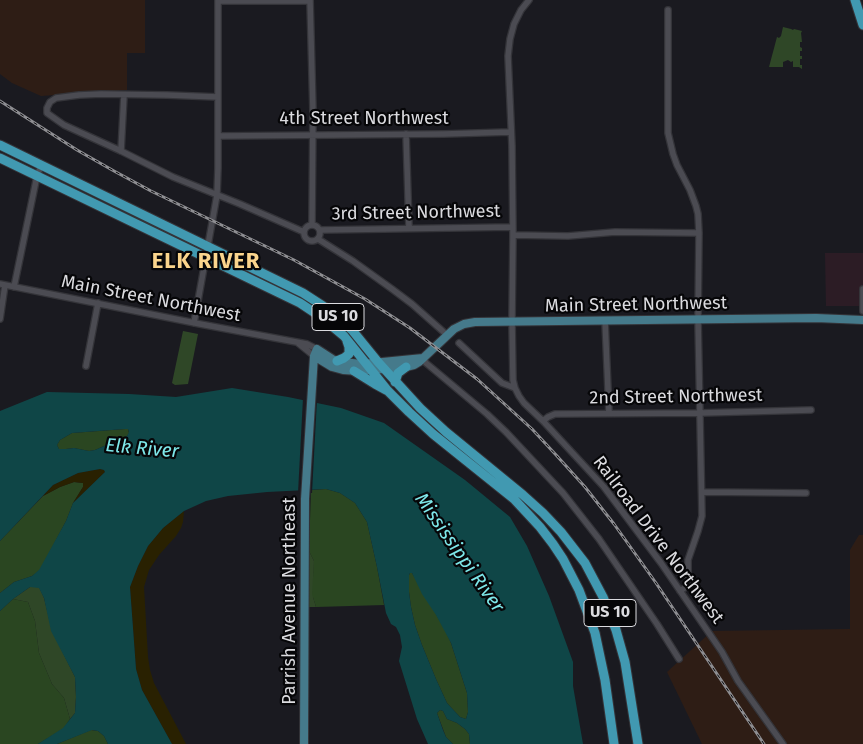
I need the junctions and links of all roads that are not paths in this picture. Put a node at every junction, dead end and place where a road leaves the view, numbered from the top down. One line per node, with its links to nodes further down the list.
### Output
1 (218, 0): 2 (street); 8 (street)
2 (310, 0): 10 (street)
3 (529, 0): 9 (street)
4 (855, 0): 6 (highway)
5 (668, 10): 24 (street)
6 (863, 25)
7 (124, 95): 8 (street); 14 (street); 14 (street)
8 (218, 97): 12 (street)
9 (510, 132): 11 (street, 4th Street Northwest); 20 (street)
10 (312, 134): 11 (street, 4th Street Northwest); 12 (street, 4th Street Northwest); 19 (street)
11 (406, 134): 21 (street)
12 (218, 136): 18 (street)
13 (0, 145): 16 (highway, US 10)
14 (121, 151): 18 (street)
15 (0, 158): 17 (highway, US 10)
16 (41, 166): 17 (street); 27 (highway, US 10)
17 (37, 176): 28 (highway, US 10); 30 (street)
18 (217, 195): 23 (street); 27 (street)
19 (312, 224): 22 (street); 23 (street)
20 (512, 227): 21 (street, 3rd Street Northwest); 25 (street)
21 (409, 228): 22 (street, 3rd Street Northwest)
22 (320, 230): 26 (street)
23 (304, 232): 26 (street)
24 (699, 233): 25 (street, 3rd Street Northwest); 36 (street)
25 (512, 235): 39 (street)
26 (318, 239): 41 (street)
27 (207, 246): 28 (street); 49 (highway, US 10)
28 (205, 257): 40 (street); 42 (highway, US 10)
29 (2, 285): 30 (street, Main Street Northwest); 35 (street)
30 (14, 287): 33 (street, Main Street Northwest)
31 (863, 289): 32 (street)
32 (863, 301): 34 (street)
33 (98, 303): 40 (street, Main Street Northwest); 48 (street)
34 (863, 311)
35 (0, 319)
36 (698, 319): 37 (main road, Main Street Northwest); 38 (main road, Main Street Northwest); 59 (street)
37 (605, 320): 39 (main road, Main Street Northwest); 58 (street)
38 (863, 320)
39 (512, 321): 41 (main road, Main Street Northwest); 55 (street)
40 (194, 323): 44 (street, Main Street Northwest)
41 (447, 335): 45 (main road, Main Street Northwest)
42 (344, 336): 46 (highway); 50 (highway, US 10)
43 (459, 343): 55 (street, Railroad Drive Northwest)
44 (316, 353): 46 (main road, Main Street Northwest); 47 (main road, Main Street Northwest); 52 (main road, Parrish Avenue Northeast)
45 (423, 358): 49 (main road, Main Street Northwest); 51 (main road, Main Street Northwest); 64 (street)
46 (337, 361): 50 (main road, Main Street Northwest)
47 (327, 364): 52 (main road); 53 (main road, Main Street Northwest)
48 (86, 366)
49 (381, 366): 50 (main road, Main Street Northwest); 51 (main road, Main Street Northwest); 54 (highway, US 10)
50 (370, 367): 53 (main road, Main Street Northwest); 56 (highway, US 10)
51 (406, 367): 54 (highway)
52 (313, 370): 65 (main road, Parrish Avenue Northeast)
53 (354, 371): 56 (highway)
54 (395, 382): 67 (highway, US 10)
55 (515, 388): 60 (street, Railroad Drive Northwest)
56 (388, 391): 66 (highway, US 10)
57 (811, 410): 59 (street, 2nd Street Northwest)
58 (609, 413): 59 (street, 2nd Street Northwest); 60 (street, 2nd Street Northwest)
59 (700, 413): 61 (street)
60 (543, 421): 63 (street, Railroad Drive Northwest)
61 (702, 492): 62 (street); 63 (street)
62 (806, 493)
63 (680, 591): 68 (street, Railroad Drive Northwest)
64 (679, 659)
65 (304, 744)
66 (614, 744)
67 (638, 744)
68 (783, 744)

